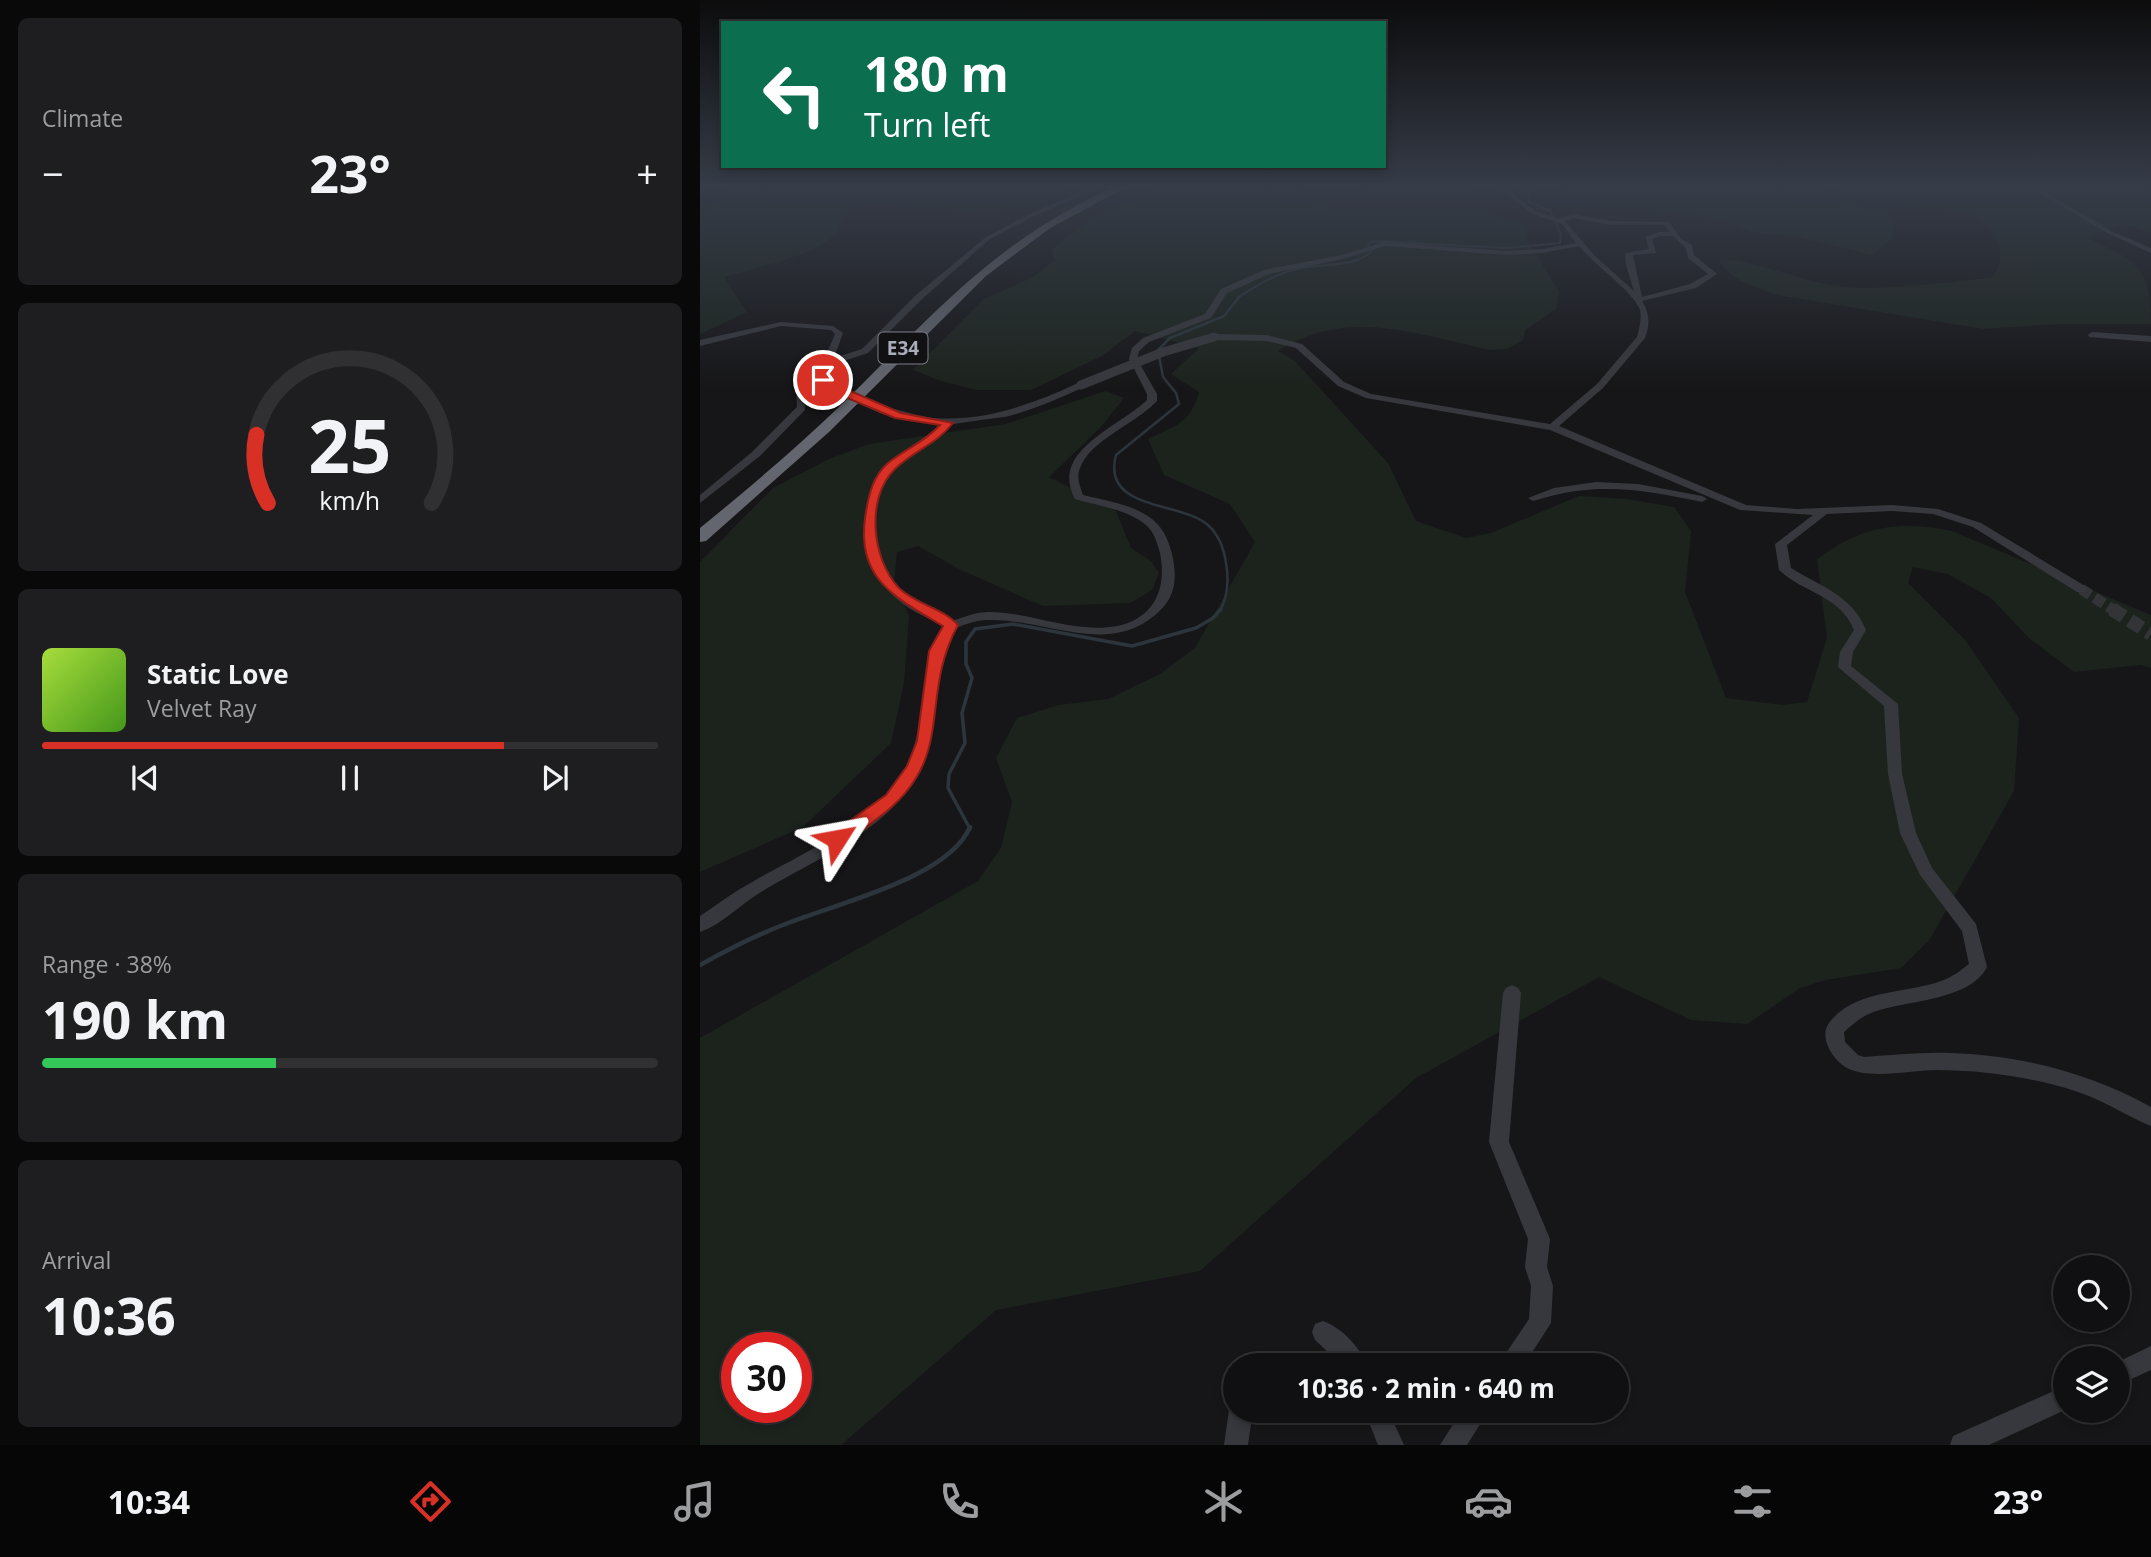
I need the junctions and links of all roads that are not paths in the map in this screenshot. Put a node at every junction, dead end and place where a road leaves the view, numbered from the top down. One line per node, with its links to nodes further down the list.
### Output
1 (971, 253): 12 (street)
2 (995, 253): 19 (highway, E34)
3 (1005, 253): 20 (highway, E34)
4 (1355, 253): 22 (street)
5 (1591, 253): 8 (street)
6 (1629, 253): 8 (street)
7 (1690, 253): 8 (street)
8 (1638, 300): 14 (street)
9 (2092, 335): 10 (street)
10 (2151, 339)
11 (700, 344): 12 (street)
12 (827, 362): 13 (street, bridge); 16 (street)
13 (948, 423): 14 (street, bridge); 22 (street)
14 (1552, 427): 17 (street)
15 (1533, 498): 17 (street)
16 (700, 500)
17 (1731, 505): 18 (street)
18 (1823, 512): 21 (street); 25 (street)
19 (700, 526)
20 (700, 537)
21 (2081, 589)
22 (951, 625): 23 (street)
23 (700, 925)
24 (1513, 993): 28 (street)
25 (2151, 1117)
26 (1323, 1332): 27 (street)
27 (1347, 1353)
28 (1519, 1353)
29 (2151, 1358): 30 (street)
30 (2130, 1368)
31 (2053, 1403): 38 (street)
32 (1239, 1423): 36 (street)
33 (1380, 1423): 35 (street)
34 (1468, 1423): 37 (street)
35 (1391, 1444)
36 (1236, 1445)
37 (1452, 1445)
38 (1962, 1445)

